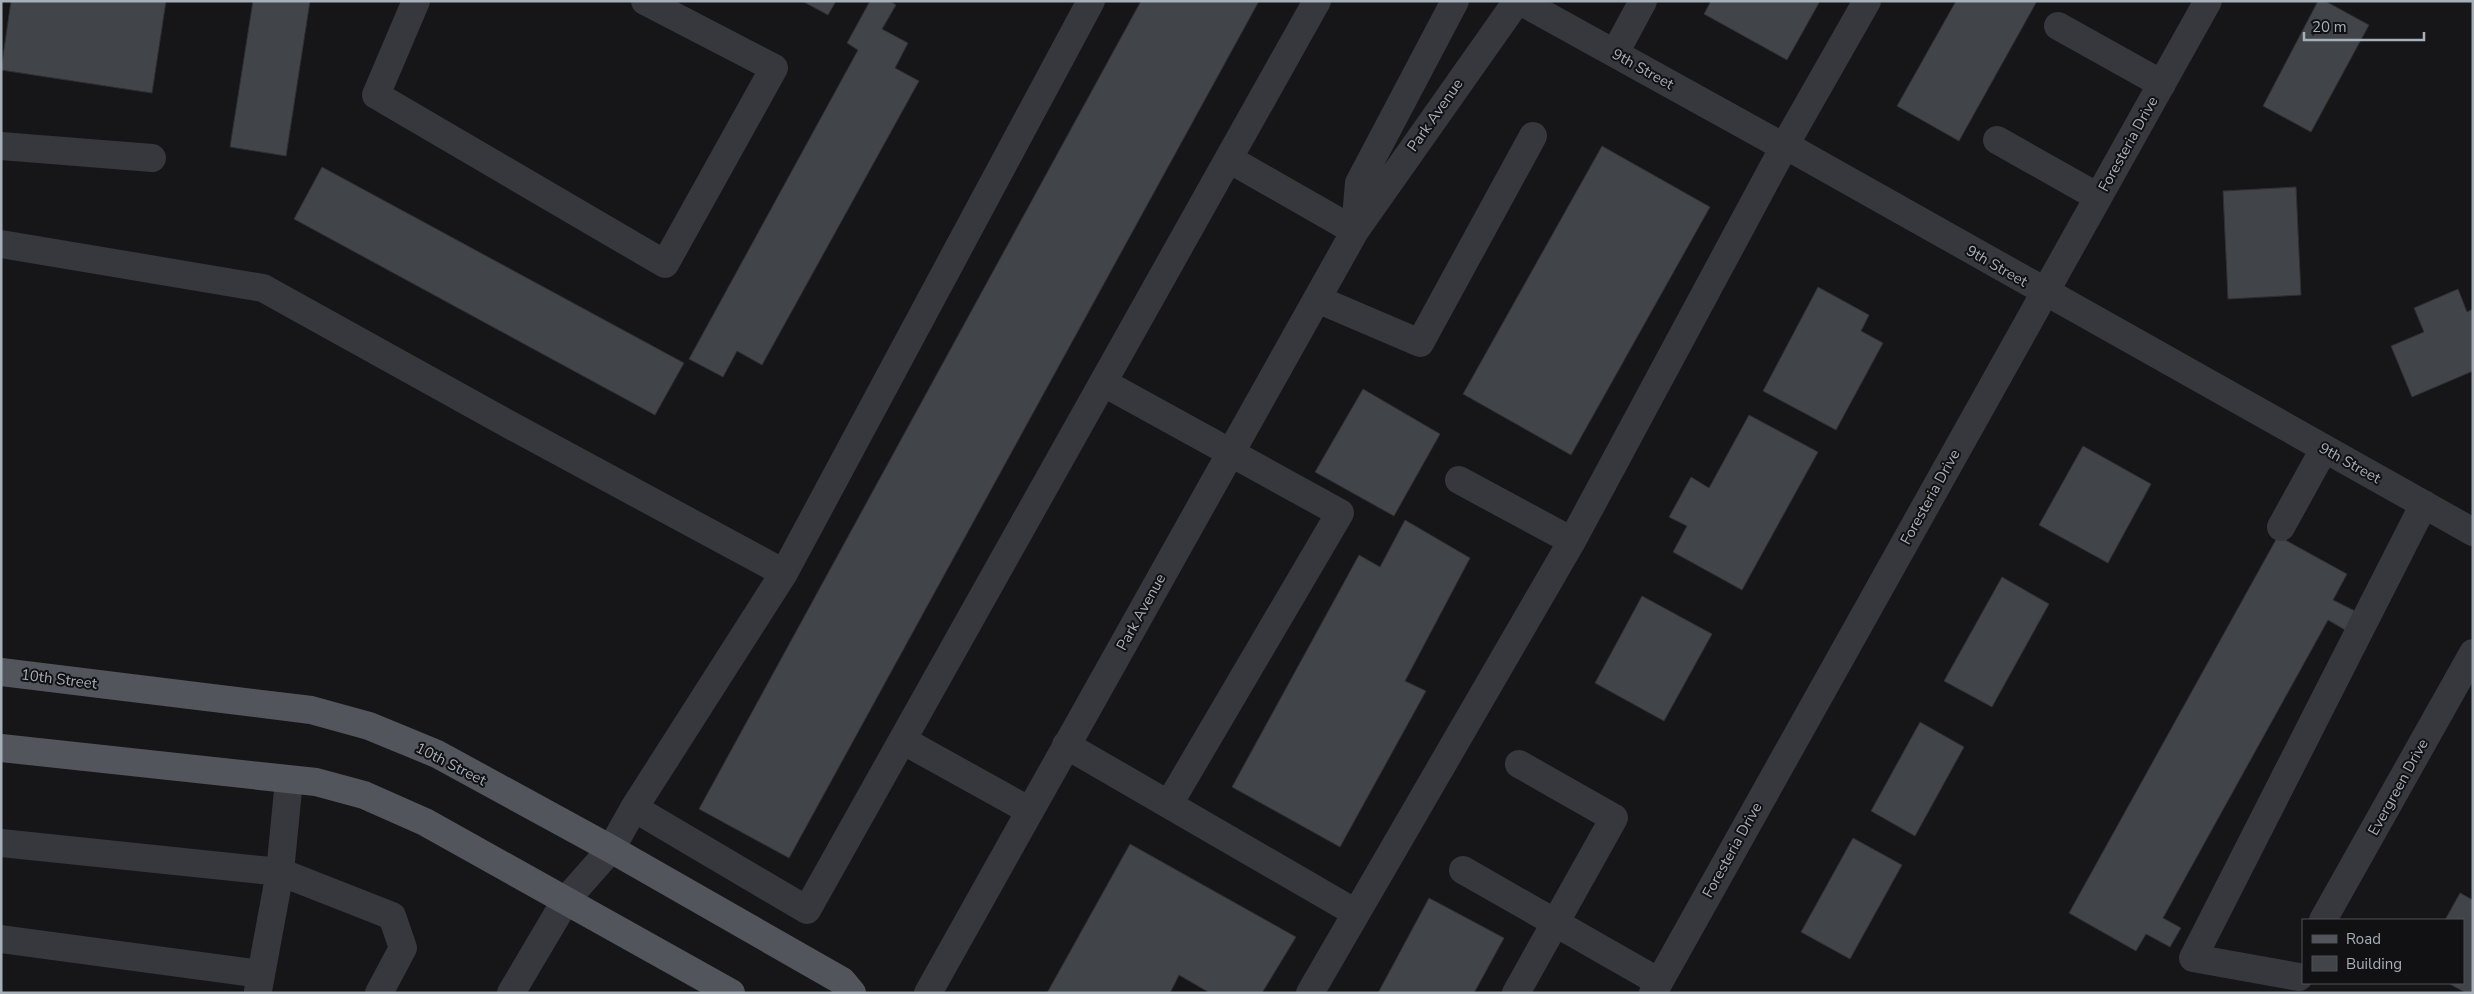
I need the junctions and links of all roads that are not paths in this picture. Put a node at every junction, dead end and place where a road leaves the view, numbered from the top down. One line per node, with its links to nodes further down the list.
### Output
1 (416, 1): 2 (street)
2 (645, 1)
3 (1091, 1): 32 (street)
4 (1318, 1): 18 (street)
5 (1455, 1): 20 (street, Park Avenue)
6 (1518, 1): 11 (street, 9th Street); 20 (street, Park Avenue)
7 (1642, 1): 11 (street)
8 (1867, 1): 15 (street)
9 (2208, 1): 12 (street, Foresteria Drive)
10 (2058, 26): 12 (street)
11 (1615, 53): 15 (street, 9th Street)
12 (2162, 84): 19 (street, Foresteria Drive)
13 (1534, 136): 23 (street)
14 (1997, 140): 19 (street)
15 (1785, 145): 22 (street, 9th Street); 31 (street)
16 (1, 146): 17 (street)
17 (152, 158)
18 (1229, 160): 20 (street); 24 (street)
19 (2098, 197): 22 (street, Foresteria Drive)
20 (1355, 231): 23 (street, Park Avenue)
21 (1, 244): 32 (street)
22 (2044, 293): 25 (street, 9th Street); 54 (street, Foresteria Drive)
23 (1316, 300): 26 (street, Park Avenue)
24 (1104, 383): 26 (street); 35 (street)
25 (2324, 449): 28 (street, 9th Street); 29 (street)
26 (1230, 453): 36 (street, Park Avenue); 40 (street)
27 (1460, 480): 31 (street)
28 (2424, 504): 30 (street, 9th Street); 52 (street)
29 (2281, 526)
30 (2473, 532)
31 (1572, 541): 48 (street)
32 (784, 572): 41 (street)
33 (2473, 653): 49 (street, Evergreen Drive)
34 (1, 672): 44 (main road, 10th Street)
35 (904, 741): 41 (street); 42 (street)
36 (1066, 745): 40 (street); 42 (street, Park Avenue)
37 (1, 748): 39 (main road)
38 (1519, 764): 50 (street)
39 (289, 780): 46 (street); 47 (main road)
40 (1169, 804): 48 (street)
41 (634, 808): 44 (street)
42 (1030, 811): 59 (street, Park Avenue)
43 (1, 843): 46 (street)
44 (611, 849): 47 (street); 58 (main road, 10th Street)
45 (1463, 870): 50 (street)
46 (280, 872): 53 (street); 55 (street)
47 (566, 900): 56 (street); 57 (main road)
48 (1356, 913): 60 (street)
49 (2324, 919)
50 (1555, 923): 54 (street); 61 (street)
51 (1, 939): 53 (street)
52 (2299, 975)
53 (259, 984)
54 (1656, 987)
55 (379, 993)
56 (511, 993)
57 (731, 993)
58 (852, 993)
59 (928, 993)
60 (1310, 993)
61 (1516, 993)

